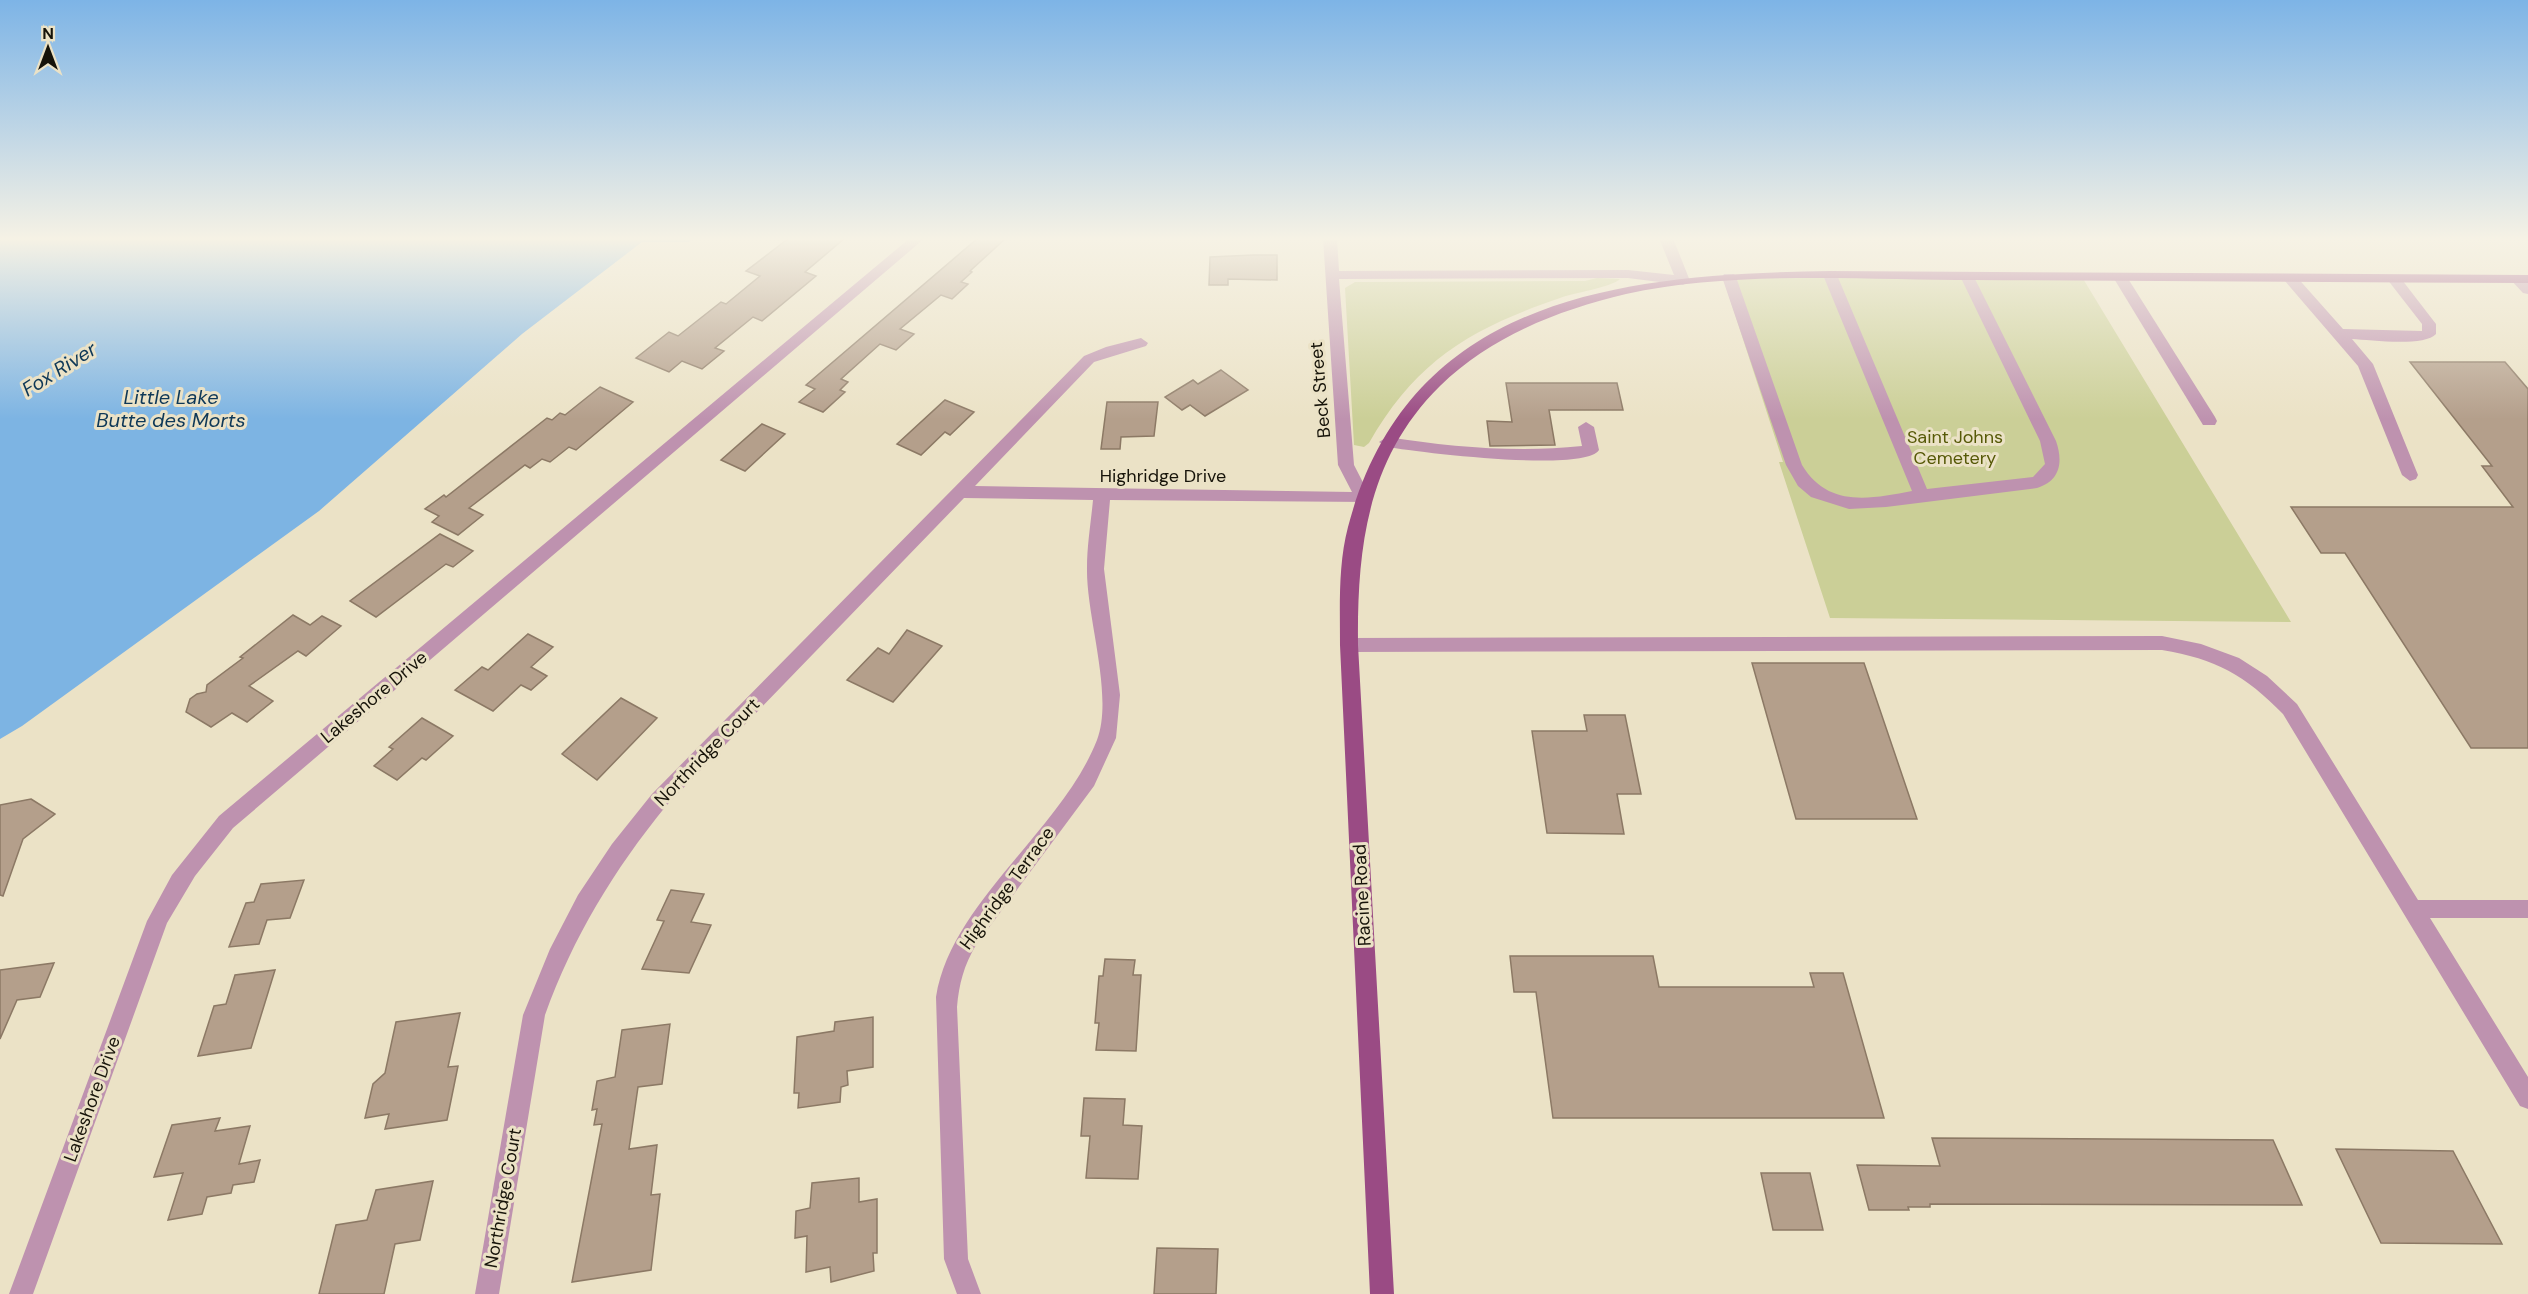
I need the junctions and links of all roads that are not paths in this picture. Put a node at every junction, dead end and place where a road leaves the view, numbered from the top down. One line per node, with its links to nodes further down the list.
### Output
1 (846, 298): 24 (street, Lakeshore Drive)
2 (1334, 298): 19 (street, Beck Street)
3 (1590, 298): 14 (main road, Racine Road)
4 (1736, 298): 18 (street)
5 (1840, 298): 18 (street)
6 (1977, 298): 18 (street)
7 (2133, 298): 12 (street)
8 (2308, 298): 10 (street)
9 (2409, 298): 10 (street)
10 (2340, 334): 15 (street)
11 (1141, 343): 16 (street, Northridge Court)
12 (2209, 421)
13 (1586, 427): 14 (street)
14 (1387, 442): 19 (main road, Racine Road)
15 (2410, 475)
16 (962, 492): 17 (street, Highridge Drive); 25 (street, Northridge Court)
17 (1102, 495): 19 (street, Highridge Drive); 26 (street, Highridge Terrace)
18 (1922, 495)
19 (1363, 498): 20 (main road, Racine Road)
20 (1349, 645): 21 (street); 27 (main road, Racine Road)
21 (2412, 909): 22 (street); 23 (street)
22 (2528, 909)
23 (2528, 1098)
24 (21, 1294)
25 (487, 1294)
26 (969, 1294)
27 (1382, 1294)

